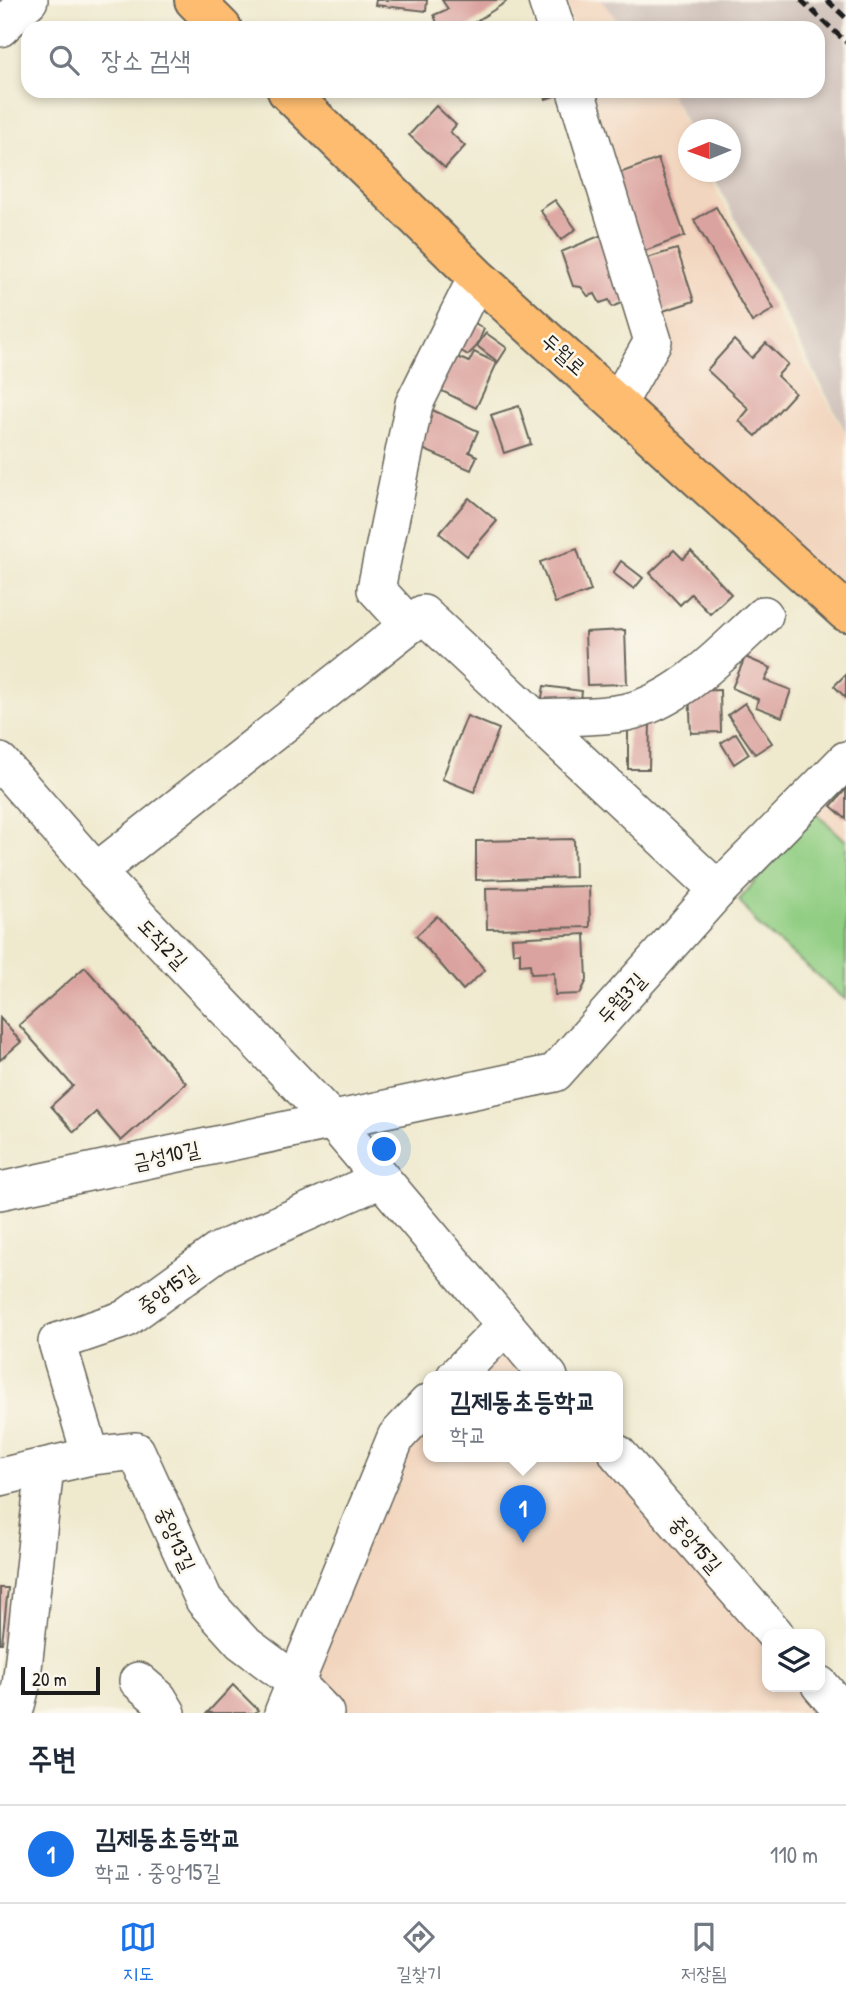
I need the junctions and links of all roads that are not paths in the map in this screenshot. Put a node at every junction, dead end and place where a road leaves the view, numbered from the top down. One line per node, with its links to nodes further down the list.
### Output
1 (29, 0): 6 (street)
2 (194, 0): 4 (main road)
3 (547, 0): 5 (street)
4 (215, 21)
5 (554, 21)
6 (0, 28)
7 (294, 98): 9 (main road, 두월로)
8 (578, 98): 10 (street)
9 (477, 277): 10 (main road, 두월로); 13 (street)
10 (618, 402): 11 (main road, 두월로)
11 (846, 612)
12 (764, 615): 14 (street)
13 (409, 625): 14 (street); 17 (street)
14 (535, 718): 18 (street)
15 (846, 760): 18 (street, 두월3길)
16 (0, 762): 17 (street, 도작2길)
17 (96, 872): 19 (street, 도작2길)
18 (719, 890): 19 (street, 두월3길)
19 (332, 1120): 20 (street); 21 (street, 금성10길)
20 (381, 1179): 22 (street); 26 (street, 중앙15길)
21 (0, 1191)
22 (505, 1326): 23 (street); 24 (street)
23 (461, 1371)
24 (545, 1371)
25 (423, 1409): 33 (street)
26 (91, 1456): 28 (street, 중앙13길); 33 (street, 중앙13길)
27 (623, 1460): 30 (street, 중앙15길)
28 (45, 1467): 29 (street, 중앙13길); 34 (street)
29 (0, 1477)
30 (771, 1629)
31 (138, 1681): 35 (street)
32 (825, 1691): 37 (street)
33 (289, 1697): 36 (street, 중앙13길)
34 (14, 1713)
35 (167, 1713)
36 (325, 1713)
37 (844, 1713)

